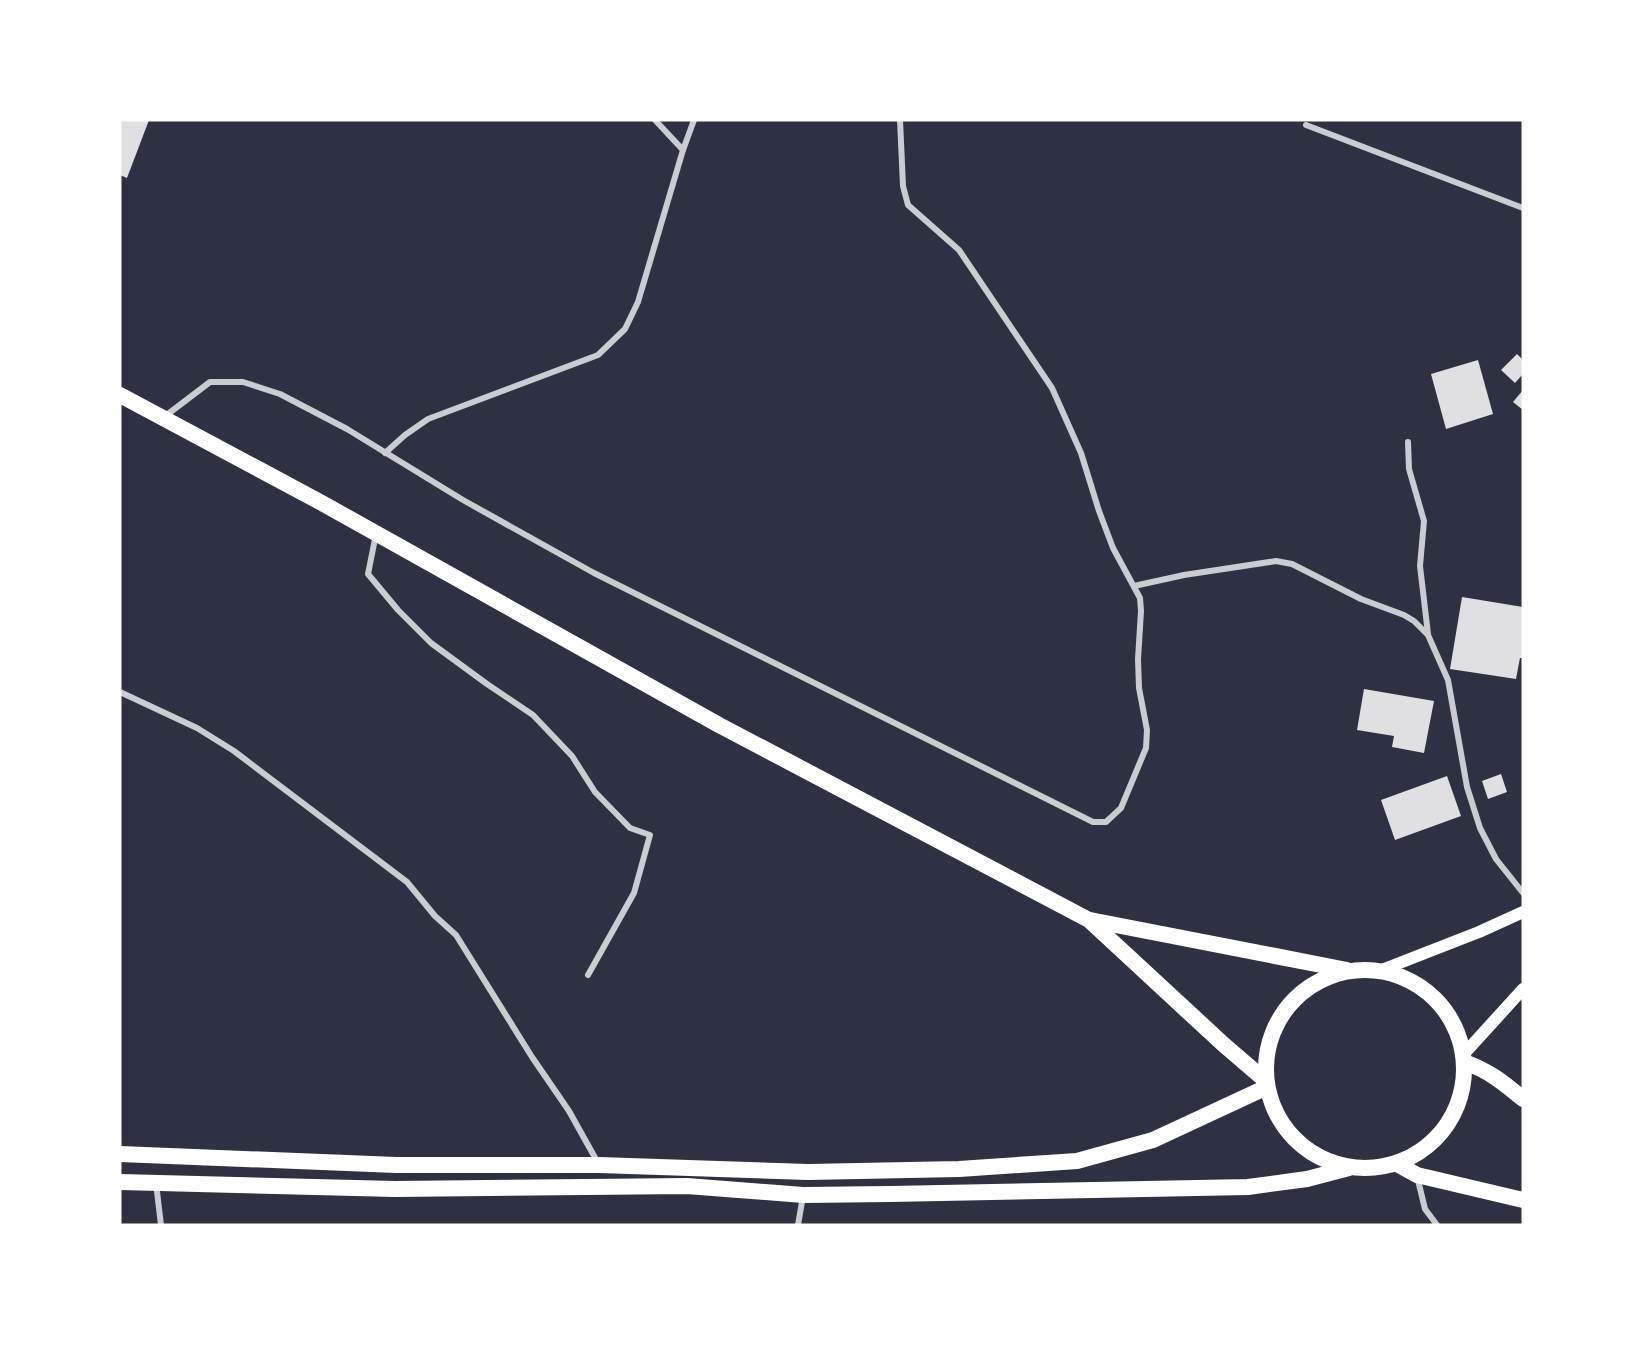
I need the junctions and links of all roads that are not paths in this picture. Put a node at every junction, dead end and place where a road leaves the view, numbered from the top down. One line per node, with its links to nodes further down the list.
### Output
1 (655, 120): 5 (street)
2 (694, 120): 5 (street)
3 (900, 120): 12 (street)
4 (1306, 125): 6 (street)
5 (682, 150): 10 (street)
6 (1523, 208)
7 (120, 394): 8 (highway)
8 (164, 417): 10 (street); 11 (highway)
9 (1408, 442): 13 (street)
10 (385, 453): 12 (street)
11 (376, 534): 17 (highway); 20 (street)
12 (1134, 586): 13 (street)
13 (1428, 634): 15 (street)
14 (120, 692): 27 (street)
15 (1523, 893)
16 (1523, 912): 19 (main road)
17 (1089, 920): 18 (highway); 23 (highway)
18 (1350, 971): 19 (highway); 23 (highway)
19 (1379, 971): 22 (highway)
20 (588, 975)
21 (1523, 989): 22 (main road)
22 (1463, 1059): 24 (highway); 26 (highway)
23 (1267, 1084): 27 (highway); 28 (highway)
24 (1523, 1100)
25 (120, 1154): 27 (highway)
26 (1397, 1164): 28 (highway); 29 (highway)
27 (599, 1165)
28 (1349, 1168): 32 (highway)
29 (1417, 1175): 33 (highway); 36 (street)
30 (120, 1182): 31 (highway)
31 (156, 1182): 32 (highway); 34 (street)
32 (803, 1195): 35 (street)
33 (1523, 1200)
34 (160, 1225)
35 (798, 1225)
36 (1437, 1225)

